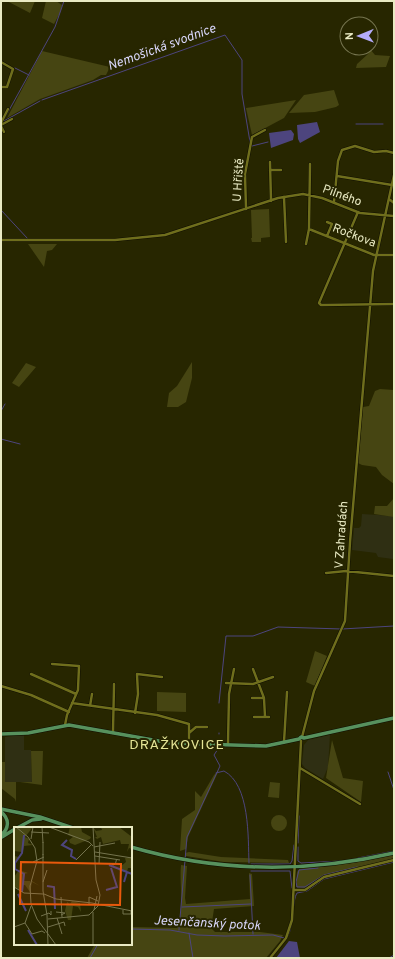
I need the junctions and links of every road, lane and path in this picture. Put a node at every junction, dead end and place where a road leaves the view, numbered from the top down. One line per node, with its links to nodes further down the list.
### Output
1 (1, 62): 2 (street)
2 (1, 87)
3 (8, 109): 5 (street)
4 (1, 115): 5 (street)
5 (5, 115): 7 (street)
6 (12, 119): 7 (street)
7 (1, 124): 9 (street)
8 (265, 130): 25 (street, U Hřiště)
9 (4, 132)
10 (394, 153): 16 (street)
11 (270, 162): 13 (street)
12 (310, 164): 19 (street)
13 (270, 170): 14 (street); 22 (street)
14 (281, 170)
15 (394, 175): 17 (street, V Zahradách)
16 (337, 176): 18 (street); 23 (street)
17 (394, 179): 18 (street, V Zahradách)
18 (392, 186): 21 (street, V Zahradách)
19 (309, 194): 20 (street, Pilného); 23 (street, Pilného); 30 (street)
20 (284, 197): 22 (street, Pilného); 33 (street)
21 (389, 199): 24 (street); 27 (street, V Zahradách)
22 (271, 200): 25 (street, Pilného)
23 (334, 202): 26 (street, Pilného)
24 (394, 203)
25 (246, 209): 32 (street, Pilného)
26 (358, 212): 27 (street, Pilného); 34 (street)
27 (385, 216): 28 (street, Pilného); 36 (street, V Zahradách)
28 (394, 216)
29 (327, 222): 31 (street)
30 (309, 229): 31 (street, Ročkova); 35 (street)
31 (327, 236): 34 (street, Ročkova)
32 (1, 240)
33 (286, 242)
34 (345, 243): 36 (street, Ročkova); 38 (street)
35 (306, 244)
36 (376, 255): 37 (street, Ročkova); 38 (street, V Zahradách)
37 (394, 255)
38 (370, 304): 39 (street); 40 (street, V Zahradách)
39 (394, 304)
40 (348, 572): 41 (street); 42 (street); 73 (street, V Zahradách)
41 (326, 573)
42 (394, 576)
43 (52, 664): 55 (street)
44 (234, 669): 52 (street)
45 (253, 669): 49 (street)
46 (31, 674): 55 (street)
47 (162, 677): 63 (street)
48 (273, 677): 49 (street)
49 (258, 682): 52 (street); 58 (street)
50 (226, 683): 52 (street)
51 (114, 684): 61 (street)
52 (232, 684): 76 (street)
53 (1, 686): 62 (street)
54 (287, 692): 75 (street)
55 (76, 694): 59 (street)
56 (92, 694): 60 (street)
57 (252, 698): 58 (street)
58 (264, 698): 65 (street)
59 (72, 703): 60 (street); 62 (street)
60 (90, 706): 61 (street)
61 (114, 710): 63 (street); 70 (street)
62 (68, 712): 68 (street)
63 (135, 713): 71 (street)
64 (254, 717): 65 (street)
65 (265, 717): 66 (street)
66 (269, 717)
67 (394, 718): 73 (main road)
68 (65, 726): 70 (main road); 72 (main road)
69 (207, 727): 71 (street)
70 (112, 733): 74 (main road)
71 (189, 733): 74 (street)
72 (1, 734)
73 (302, 739): 75 (main road); 77 (street, V Zahradách)
74 (188, 743): 76 (main road)
75 (284, 743): 76 (main road)
76 (228, 744)
77 (300, 768): 78 (street); 88 (street, V Zahradách)
78 (360, 804)
79 (1, 810): 80 (main road); 84 (main road)
80 (50, 820): 81 (main road); 82 (main road)
81 (20, 827)
82 (70, 827)
83 (14, 830): 84 (main road)
84 (1, 836)
85 (132, 847): 88 (main road)
86 (394, 853): 88 (main road)
87 (394, 860): 89 (street)
88 (295, 867): 89 (street, V Zahradách)
89 (294, 890): 90 (street, V Zahradách)
90 (270, 958)

